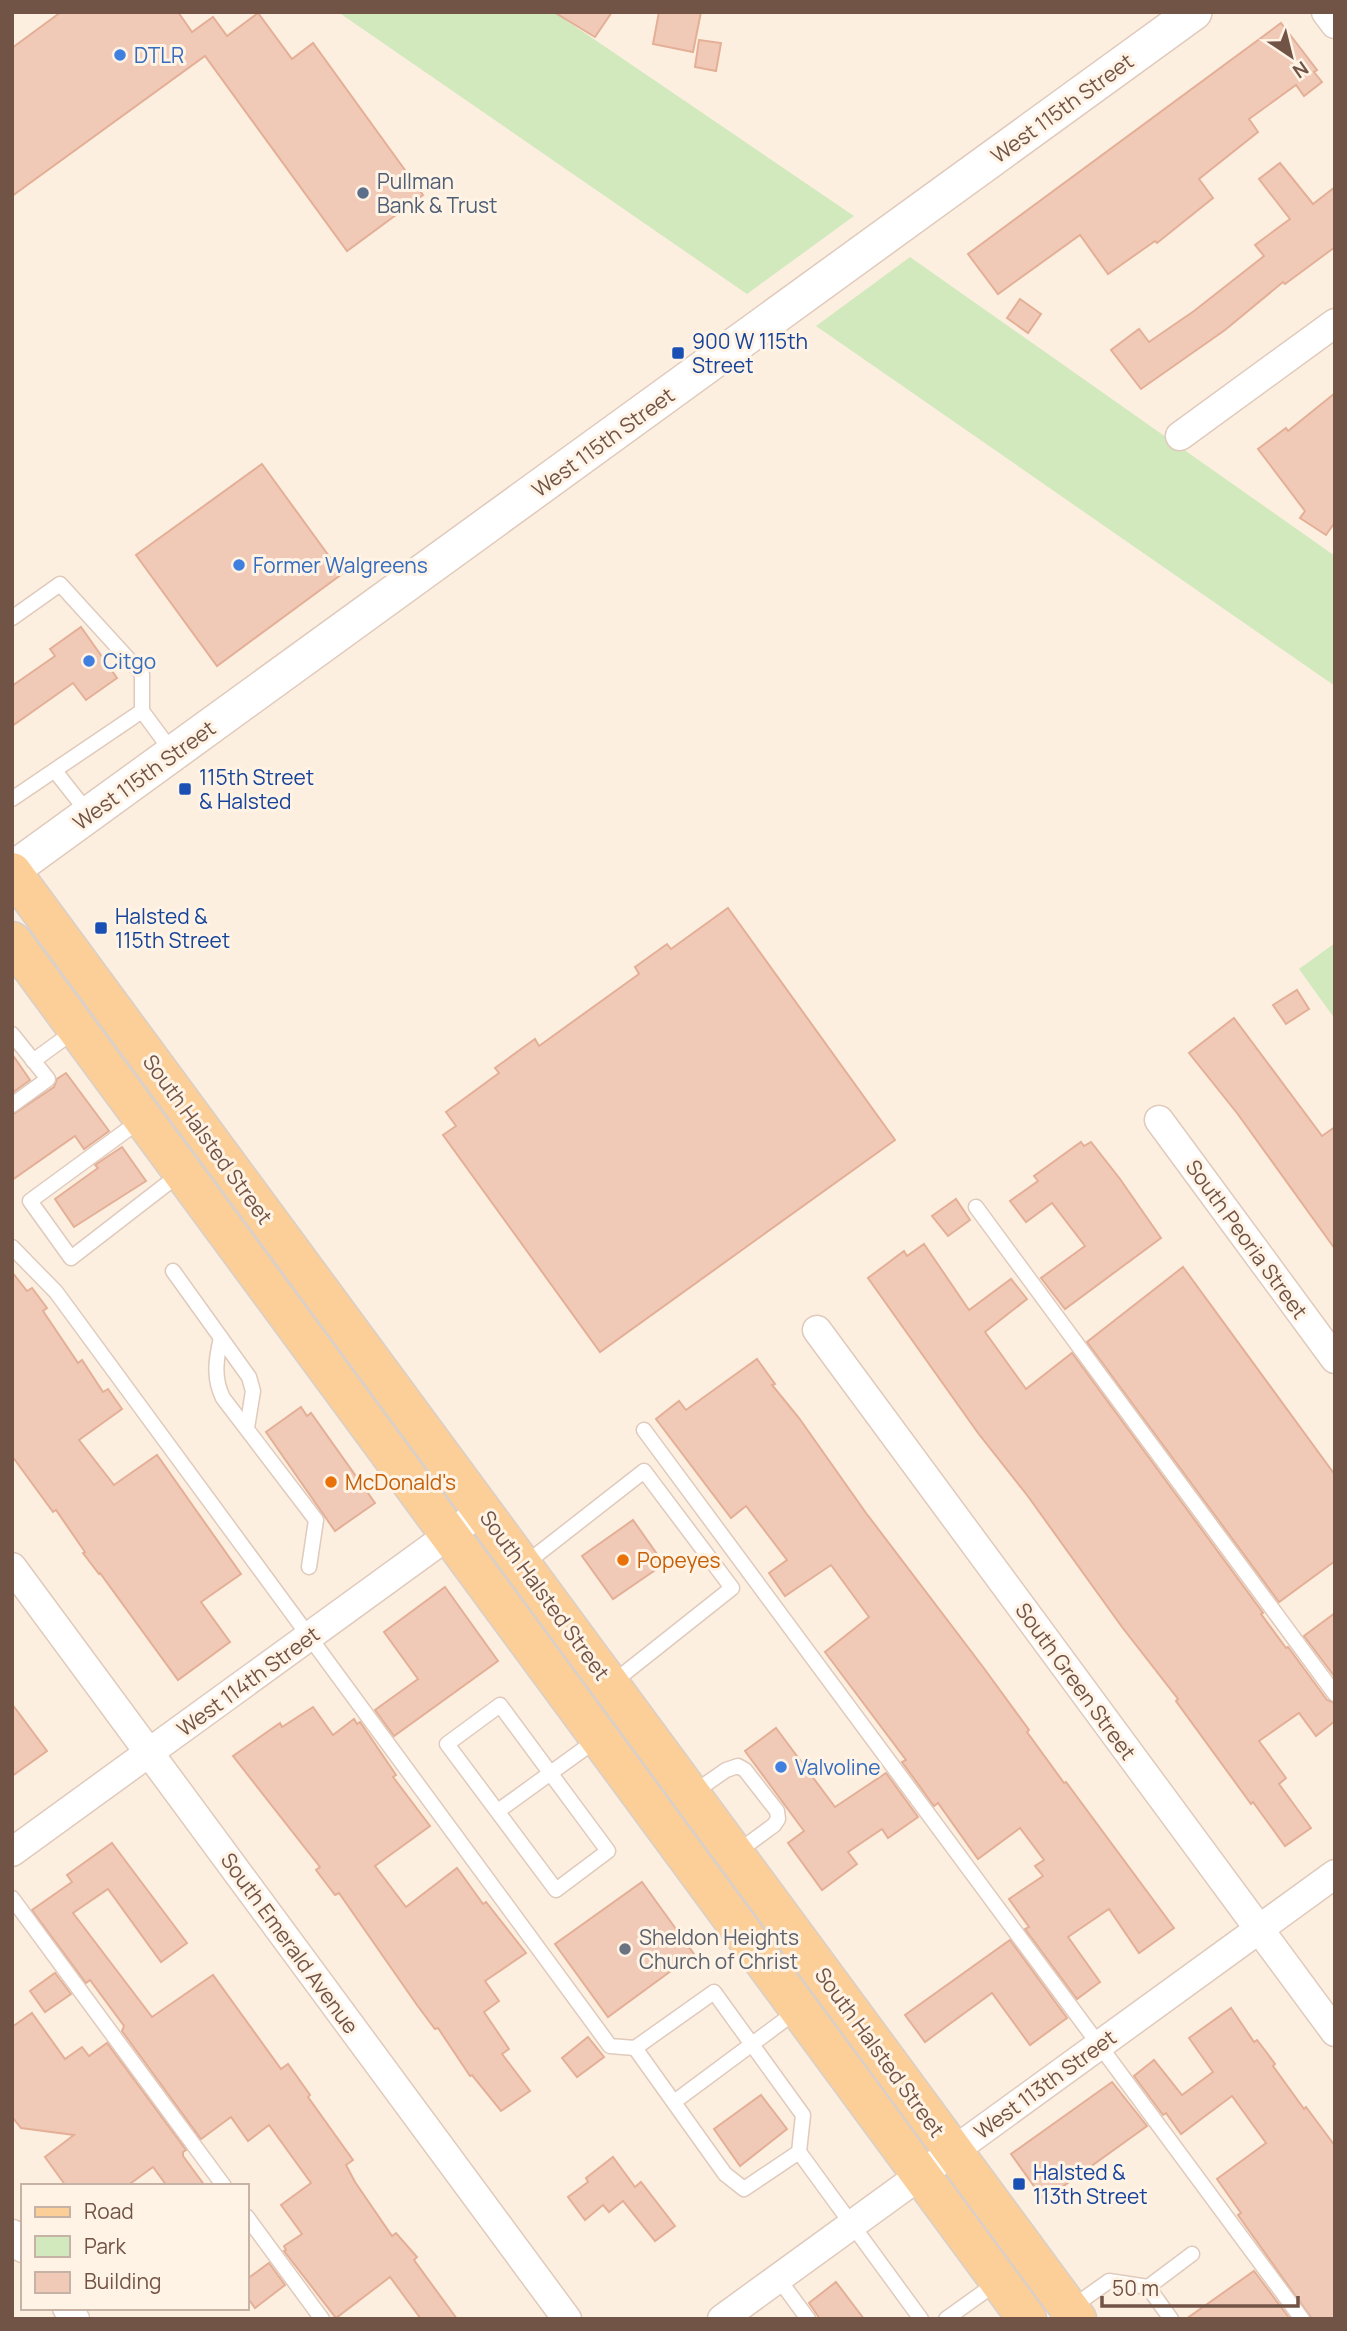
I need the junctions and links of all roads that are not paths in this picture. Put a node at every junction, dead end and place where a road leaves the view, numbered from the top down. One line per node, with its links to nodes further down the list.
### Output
1 (1194, 12): 8 (street, West 115th Street)
2 (1326, 12): 3 (street)
3 (1335, 24)
4 (1335, 323): 5 (street)
5 (1180, 436)
6 (12, 618): 7 (lane)
7 (142, 711): 8 (lane); 9 (lane)
8 (173, 754): 11 (street, West 115th Street)
9 (55, 771): 10 (lane); 11 (lane)
10 (12, 799)
11 (89, 815): 12 (street, West 115th Street)
12 (12, 871): 29 (main road, South Halsted Street)
13 (18, 959): 14 (main road, South Halsted Street)
14 (77, 1029): 16 (lane); 18 (main road, South Halsted Street)
15 (12, 1034): 16 (lane)
16 (33, 1061): 17 (lane)
17 (12, 1105)
18 (143, 1118): 20 (main road, South Halsted Street); 20 (lane)
19 (1159, 1120): 26 (street, South Peoria Street)
20 (182, 1172): 30 (main road, South Halsted Street)
21 (976, 1207): 36 (lane)
22 (12, 1247): 34 (lane)
23 (173, 1271): 25 (lane)
24 (817, 1330): 46 (street, South Green Street)
25 (220, 1338): 27 (lane); 27 (lane)
26 (1335, 1359)
27 (247, 1428): 33 (lane)
28 (644, 1430): 50 (lane)
29 (483, 1510): 30 (street, West 114th Street); 31 (main road, South Halsted Street)
30 (450, 1535): 34 (street, West 114th Street); 37 (main road, South Halsted Street)
31 (523, 1566): 35 (main road, South Halsted Street); 35 (lane)
32 (12, 1567): 38 (street, South Emerald Avenue)
33 (309, 1567)
34 (310, 1636): 38 (street, West 114th Street); 51 (lane)
35 (610, 1684): 40 (main road, South Halsted Street)
36 (1335, 1694)
37 (599, 1737): 39 (lane); 47 (main road, South Halsted Street)
38 (150, 1752): 42 (street, West 114th Street); 65 (street, South Emerald Avenue)
39 (551, 1773): 41 (lane); 41 (lane); 41 (lane)
40 (691, 1794): 43 (main road, South Halsted Street); 43 (lane)
41 (498, 1811)
42 (12, 1852)
43 (735, 1854): 53 (main road, South Halsted Street)
44 (1335, 1874): 46 (street, West 113th Street)
45 (12, 1898): 56 (lane)
46 (1259, 1929): 48 (street, South Green Street); 50 (street, West 113th Street)
47 (799, 2009): 49 (lane); 55 (main road, South Halsted Street)
48 (1335, 2032)
49 (752, 2045): 51 (lane); 52 (lane); 54 (lane)
50 (1099, 2045): 53 (street, West 113th Street); 72 (lane)
51 (635, 2048): 52 (lane)
52 (674, 2102): 54 (lane)
53 (953, 2151): 55 (street, West 113th Street); 63 (main road, South Halsted Street)
54 (799, 2152): 58 (lane)
55 (921, 2175): 58 (street, West 113th Street); 61 (main road, South Halsted Street)
56 (223, 2184)
57 (248, 2218): 64 (lane)
58 (852, 2225): 60 (street, West 113th Street); 68 (lane)
59 (1192, 2254): 62 (lane)
60 (778, 2278): 66 (street, West 113th Street); 67 (lane)
61 (999, 2281): 69 (lane); 70 (main road, South Halsted Street)
62 (1148, 2287): 63 (lane); 71 (lane)
63 (1073, 2314)
64 (322, 2319)
65 (567, 2319)
66 (722, 2319)
67 (808, 2319)
68 (921, 2319)
69 (946, 2319)
70 (1027, 2319)
71 (1171, 2319)
72 (1302, 2319)

